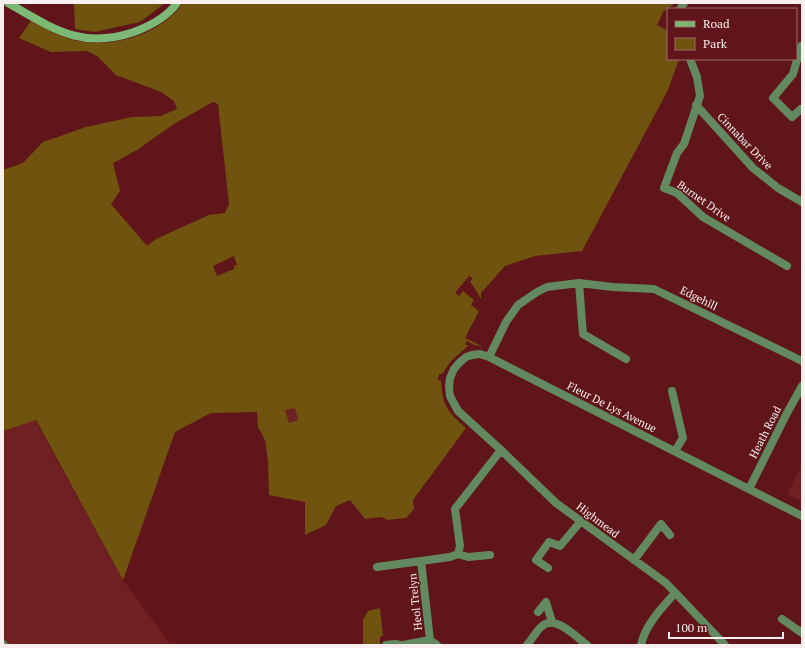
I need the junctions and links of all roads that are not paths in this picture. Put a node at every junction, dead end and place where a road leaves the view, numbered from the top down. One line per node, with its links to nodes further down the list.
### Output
1 (8, 3): 2 (main road)
2 (177, 3)
3 (800, 46): 4 (street)
4 (797, 58)
5 (690, 60): 7 (street, Burnet Drive)
6 (796, 60): 8 (street)
7 (696, 106): 9 (street, Cinnabar Drive); 10 (street, Burnet Drive)
8 (801, 108)
9 (802, 202)
10 (787, 266)
11 (579, 283): 12 (street, Edgehill); 13 (street); 14 (street, Edgehill)
12 (489, 356): 17 (street, Fleur De Lys Avenue); 19 (street, Fleur De Lys Avenue)
13 (626, 358)
14 (801, 359)
15 (802, 386): 20 (street, Heath Road)
16 (672, 391): 19 (street)
17 (458, 411): 18 (street, Highmead)
18 (501, 450): 22 (street, Highmead); 24 (street)
19 (675, 451): 20 (street, Fleur De Lys Avenue)
20 (749, 489): 21 (street, Fleur De Lys Avenue)
21 (802, 516)
22 (581, 521): 26 (street, Highmead); 29 (street)
23 (670, 535): 26 (street)
24 (458, 554): 25 (street); 27 (street)
25 (490, 555)
26 (634, 560): 30 (street, Highmead)
27 (421, 561): 28 (street); 35 (street, Heol Trelyn)
28 (377, 567)
29 (548, 568)
30 (675, 593): 41 (street); 42 (street, Highmead)
31 (538, 612): 33 (street)
32 (782, 619): 34 (street)
33 (552, 622): 39 (street); 40 (street)
34 (802, 633)
35 (430, 640): 37 (street, Heol Trelyn); 38 (street, Heol Trelyn)
36 (386, 645): 37 (street, Heol Trelyn)
37 (402, 645)
38 (437, 645)
39 (528, 645)
40 (587, 645)
41 (640, 645)
42 (725, 645)

